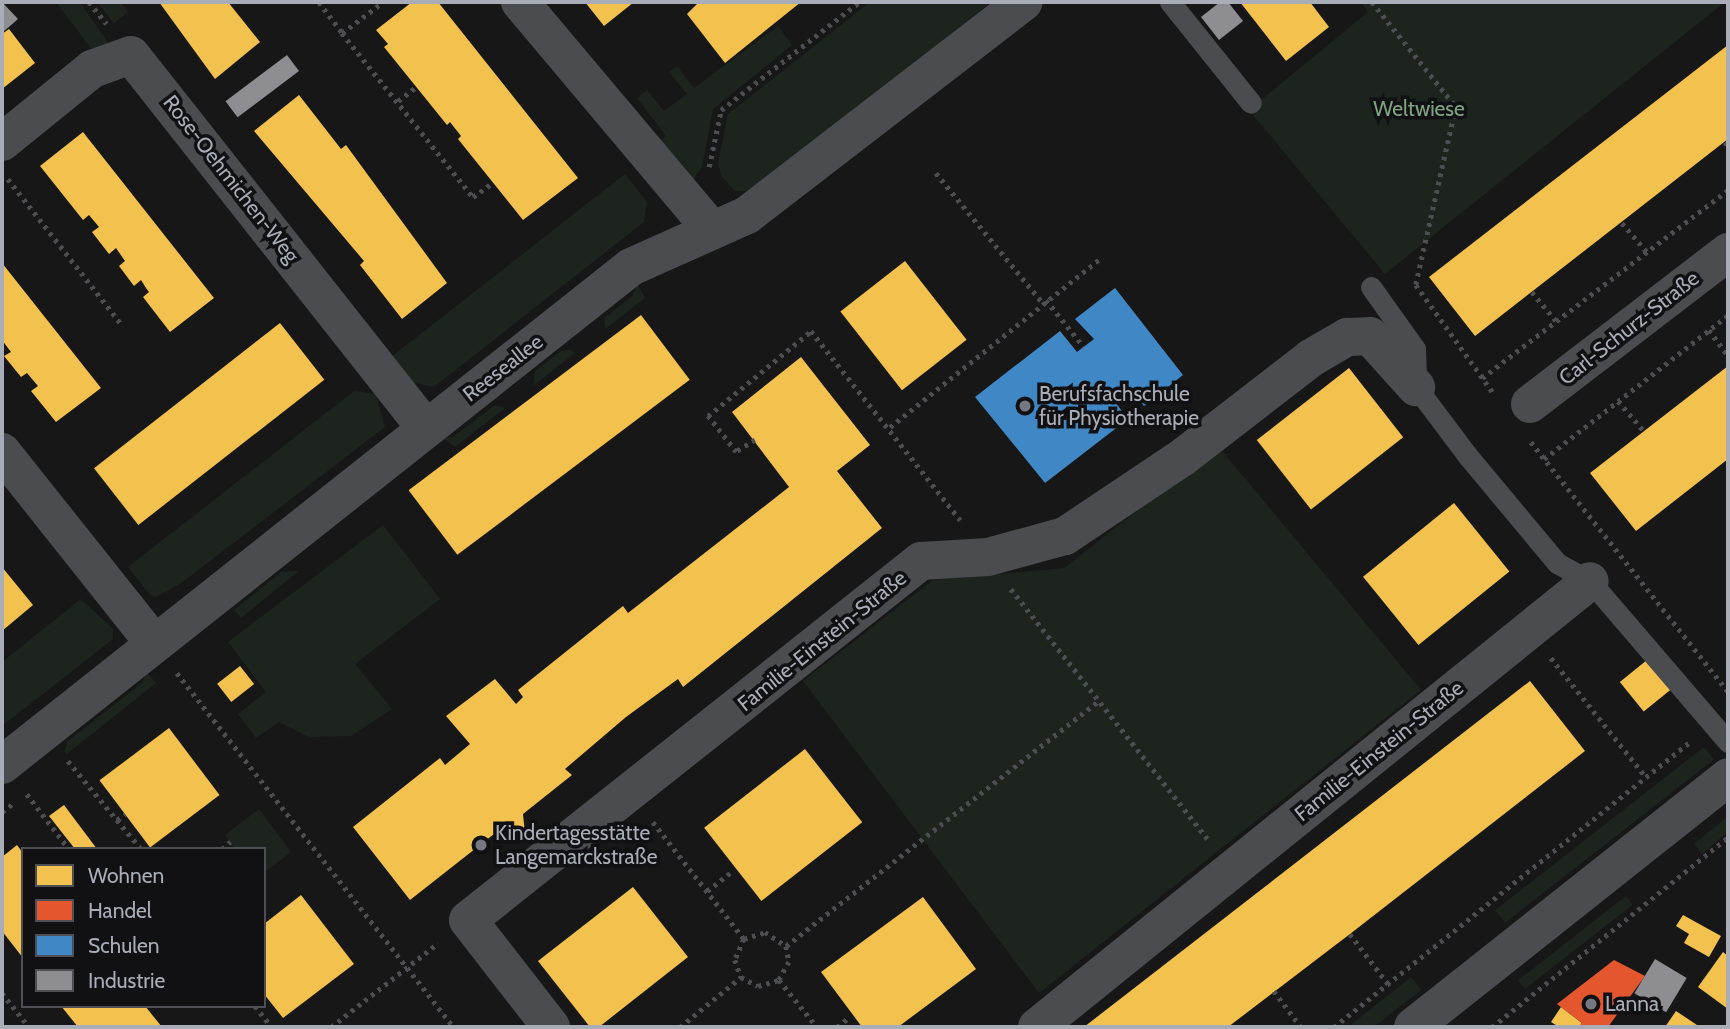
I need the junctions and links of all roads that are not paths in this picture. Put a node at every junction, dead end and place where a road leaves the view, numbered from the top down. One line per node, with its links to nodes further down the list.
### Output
1 (520, 2): 6 (street)
2 (1024, 2): 6 (street, Reeseallee)
3 (1170, 2): 4 (lane)
4 (1251, 103)
5 (2, 142): 11 (street, Rose-Oehmichen-Weg)
6 (700, 216): 11 (street, Reeseallee)
7 (1728, 252): 10 (street, Carl-Schurz-Straße)
8 (1371, 287): 9 (lane)
9 (1416, 387): 13 (lane); 18 (street, Familie-Einstein-Straße)
10 (1519, 414)
11 (426, 429): 14 (street, Reeseallee)
12 (2, 452): 14 (street)
13 (1590, 581): 15 (lane); 19 (street, Familie-Einstein-Straße)
14 (153, 642): 16 (street, Reeseallee)
15 (1728, 742)
16 (3, 764)
17 (1728, 777): 20 (street)
18 (551, 1027)
19 (1037, 1027)
20 (1413, 1027)

